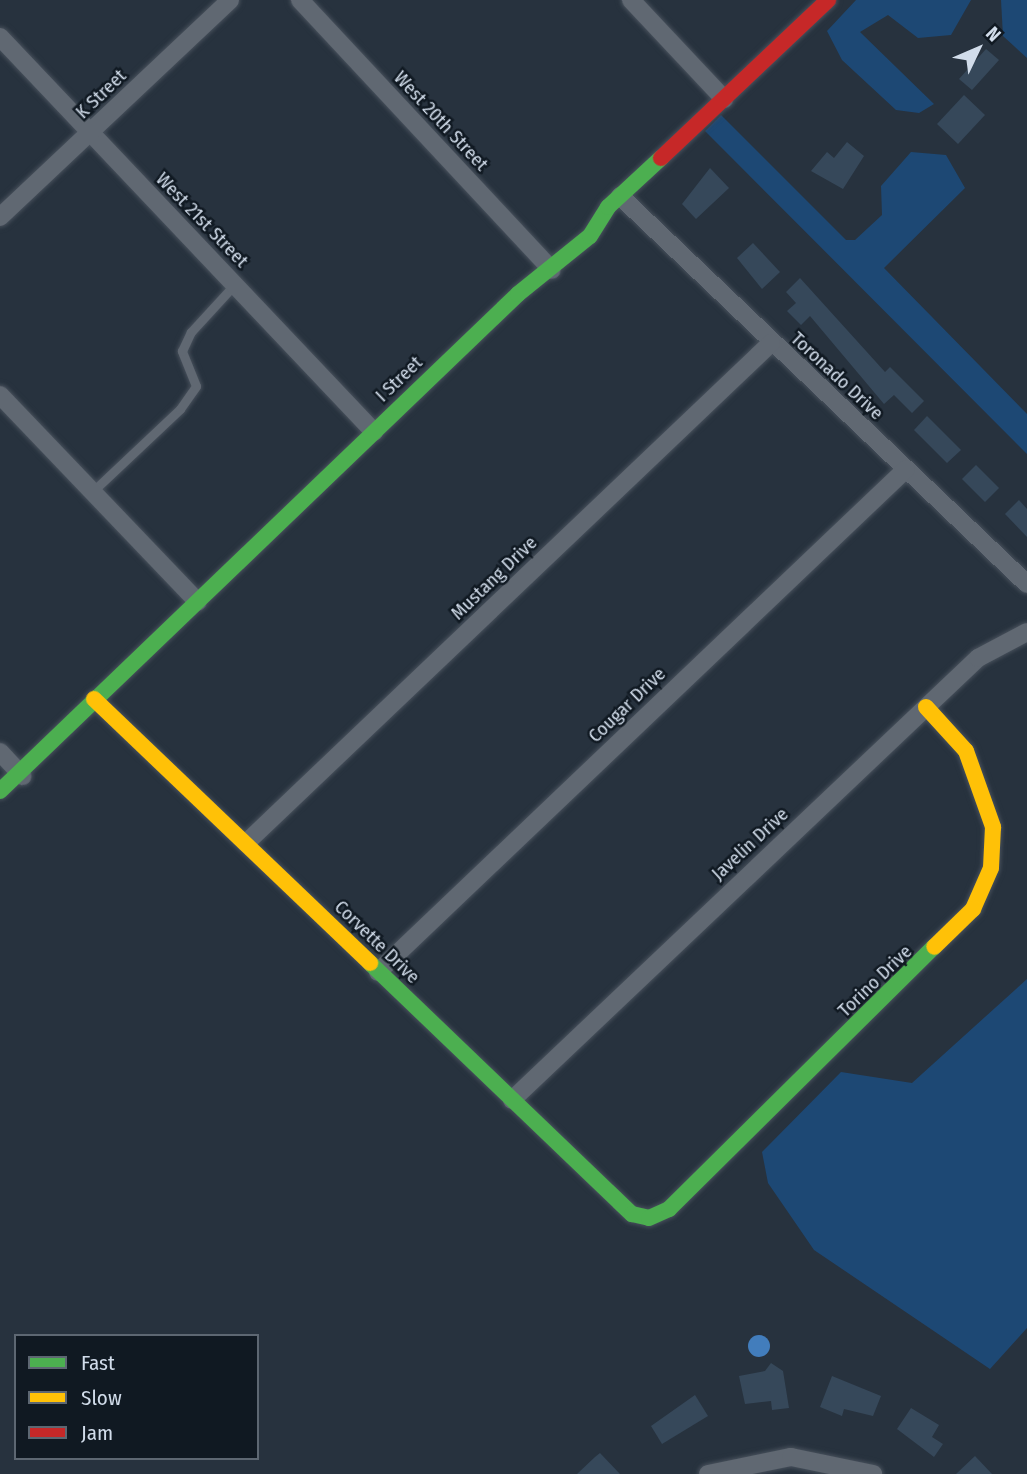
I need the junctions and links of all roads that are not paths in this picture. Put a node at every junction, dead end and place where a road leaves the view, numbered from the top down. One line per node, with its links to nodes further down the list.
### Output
1 (230, 0): 7 (street, K Street)
2 (300, 0): 10 (street, West 20th Street)
3 (631, 0): 6 (street)
4 (828, 0): 6 (street, I Street)
5 (0, 37): 7 (street, West 21st Street)
6 (724, 99): 8 (street, I Street)
7 (90, 133): 9 (street, K Street); 11 (street, West 21st Street)
8 (621, 196): 10 (street, I Street); 12 (street, Toronado Drive)
9 (0, 217)
10 (552, 270): 14 (street, I Street)
11 (235, 284): 14 (street, West 21st Street); 16 (lane)
12 (771, 343): 15 (street, Toronado Drive); 25 (street, Mustang Drive)
13 (0, 395): 16 (street)
14 (374, 432): 18 (street, I Street)
15 (906, 469): 17 (street, Toronado Drive); 26 (street, Cougar Drive)
16 (92, 492): 18 (street)
17 (1027, 583)
18 (198, 603): 20 (street, I Street)
19 (1027, 632): 21 (street, Javelin Drive)
20 (94, 699): 23 (street, I Street); 25 (street, Corvette Drive)
21 (926, 707): 27 (street, Javelin Drive); 28 (street, Torino Drive)
22 (0, 752): 23 (street)
23 (22, 776): 24 (street, I Street)
24 (0, 791)
25 (246, 843): 26 (street, Corvette Drive)
26 (378, 972): 27 (street, Corvette Drive)
27 (512, 1100): 28 (street, Corvette Drive)
28 (632, 1214)
29 (708, 1474): 30 (street)
30 (873, 1474)

